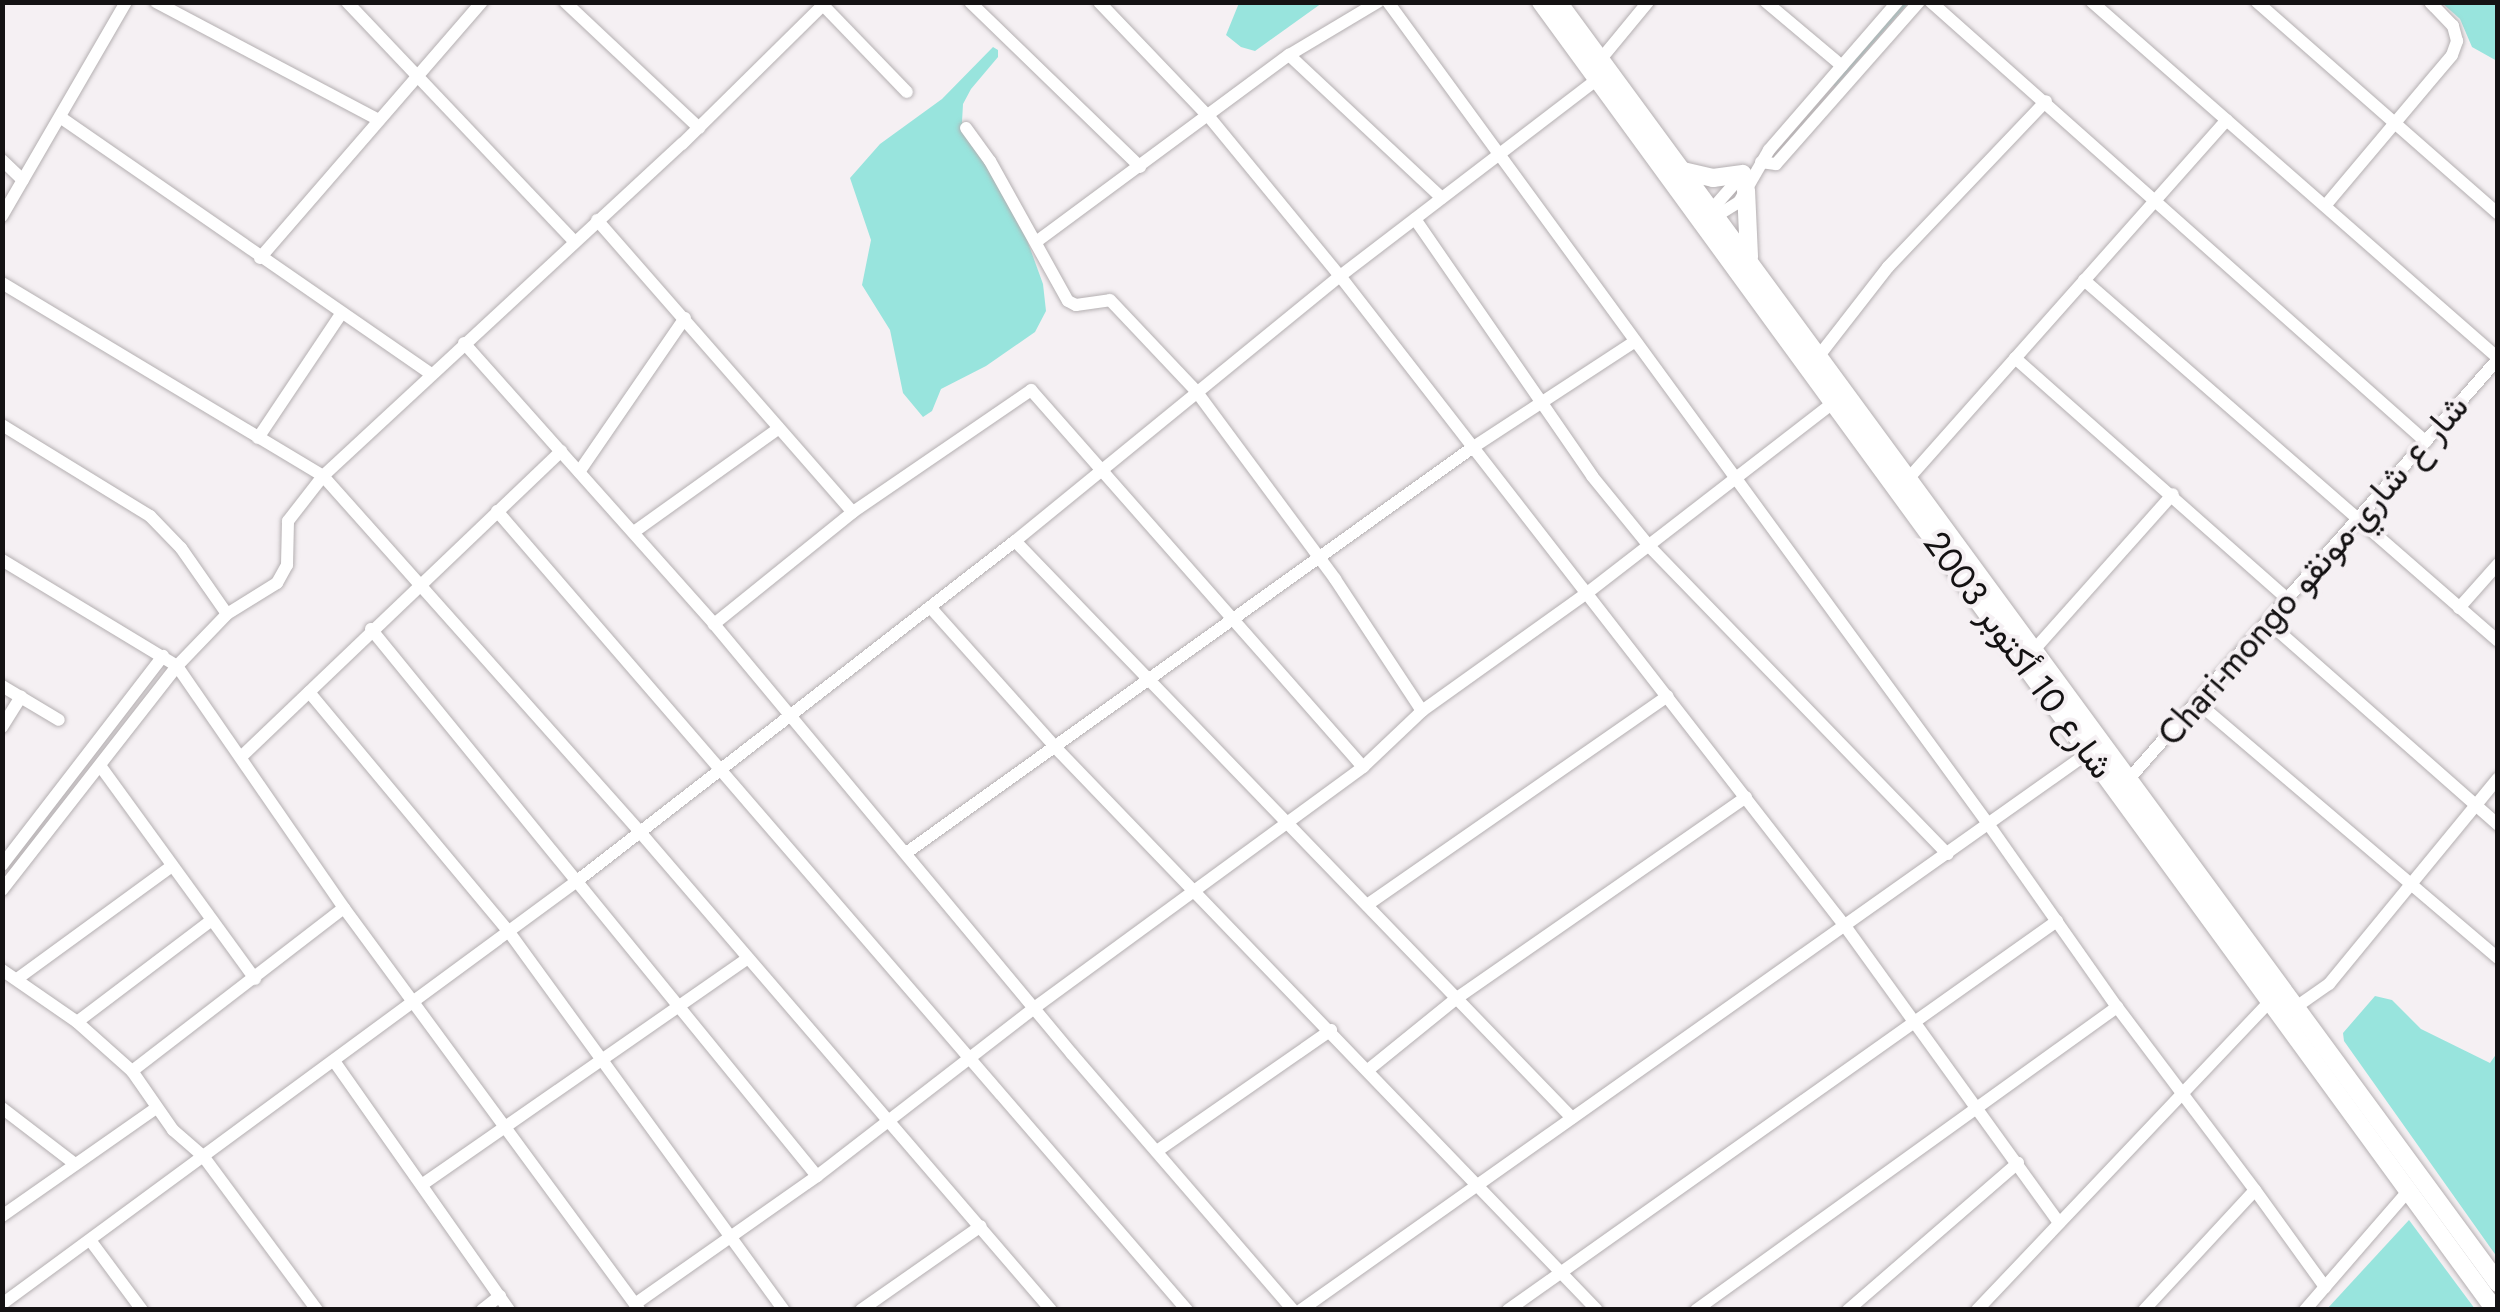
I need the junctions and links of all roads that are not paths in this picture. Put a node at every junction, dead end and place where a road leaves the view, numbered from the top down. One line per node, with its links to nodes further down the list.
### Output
1 (126, 2): 27 (street)
2 (156, 2): 29 (street)
3 (347, 2): 24 (street)
4 (482, 2): 24 (street)
5 (564, 2): 32 (street)
6 (1099, 2): 28 (street)
7 (1378, 2): 21 (street)
8 (1388, 2): 34 (street)
9 (1541, 2): 23 (highway, شارع 10 أكتوبر 2003)
10 (1558, 2): 23 (highway, شارع 10 أكتوبر 2003)
11 (1648, 2): 23 (street)
12 (1766, 2): 22 (street)
13 (1897, 2): 22 (street)
14 (1919, 2): 36 (street)
15 (1931, 2): 26 (street)
16 (2092, 2): 30 (street)
17 (2257, 2): 31 (street)
18 (2430, 2): 31 (street)
19 (823, 3): 25 (street); 32 (street)
20 (970, 3): 37 (street)
21 (1289, 55): 28 (street); 41 (street)
22 (1842, 66): 36 (street)
23 (1603, 69): 34 (street); 38 (highway, شارع 10 أكتوبر 2003); 46 (highway, شارع 10 أكتوبر 2003)
24 (416, 76): 29 (street); 49 (street)
25 (907, 92)
26 (2046, 102): 42 (street); 60 (street)
27 (60, 117): 39 (street); 51 (street)
28 (1210, 118): 37 (street); 53 (street)
29 (379, 120): 51 (street)
30 (2227, 120): 42 (street); 43 (street)
31 (2394, 124): 43 (street); 44 (street)
32 (699, 128): 47 (street)
33 (966, 128): 50 (street)
34 (1500, 152): 41 (street); 59 (street)
35 (2, 160): 39 (street)
36 (1760, 162): 40 (street)
37 (1140, 167): 50 (street)
38 (1683, 172): 40 (highway); 46 (highway, شارع 10 أكتوبر 2003)
39 (24, 180): 45 (street)
40 (1745, 182): 46 (street); 52 (highway)
41 (1442, 198): 48 (street)
42 (2158, 199): 54 (street); 70 (street)
43 (2325, 206): 62 (street)
44 (2498, 214)
45 (2, 216)
46 (1708, 218): 52 (highway, شارع 10 أكتوبر 2003); 65 (highway, شارع 10 أكتوبر 2003)
47 (597, 220): 49 (street); 57 (street)
48 (1415, 220): 53 (street); 66 (street)
49 (574, 241): 58 (street)
50 (1036, 242): 64 (street)
51 (260, 258): 56 (street)
52 (1750, 262): 60 (highway, شارع 10 أكتوبر 2003)
53 (1340, 276): 64 (street); 71 (street)
54 (2084, 280): 61 (street); 81 (street)
55 (2, 283): 69 (street)
56 (341, 314): 63 (street); 69 (street)
57 (685, 318): 68 (street); 74 (street)
58 (464, 342): 63 (street); 72 (street)
59 (1634, 342): 66 (street); 76 (street)
60 (1818, 357): 65 (highway, شارع 10 أكتوبر 2003)
61 (2015, 358): 77 (street); 78 (street)
62 (2498, 358): 70 (street, Chari-mongo شار ع شاري-مونقو)
63 (430, 374): 75 (street)
64 (1196, 391): 73 (street); 85 (street)
65 (1839, 398): 76 (street); 77 (highway, شارع 10 أكتوبر 2003); 113 (highway, شارع 10 أكتوبر 2003)
66 (1539, 401): 71 (street); 84 (street)
67 (2, 425): 93 (street)
68 (779, 428): 80 (street); 82 (street)
69 (258, 438): 75 (street)
70 (2426, 442): 81 (street, Chari-mongo شار ع شاري-مونقو)
71 (1472, 448): 85 (street); 89 (street)
72 (561, 451): 74 (street); 79 (street)
73 (1100, 471): 80 (street); 83 (street); 94 (street)
74 (579, 472): 82 (street)
75 (323, 476): 88 (street); 93 (street)
76 (1736, 478): 84 (street); 123 (street)
77 (1908, 480): 99 (highway, شارع 10 أكتوبر 2003)
78 (2173, 494): 90 (street); 99 (street)
79 (496, 511): 88 (street); 117 (street)
80 (853, 512): 96 (street)
81 (2358, 519): 90 (street, Chari-mongo شار ع شاري-مونقو); 92 (street)
82 (634, 532): 96 (street)
83 (1015, 541): 91 (street); 102 (street)
84 (1649, 546): 89 (street); 129 (street)
85 (1320, 558): 94 (street); 108 (street)
86 (2, 560): 100 (street)
87 (2498, 564): 92 (street)
88 (420, 582): 97 (street); 125 (street)
89 (1587, 593): 105 (street); 108 (street)
90 (2288, 599): 95 (street, Chari-mongo شار ع شاري-مونقو)
91 (930, 607): 109 (street); 112 (street)
92 (2459, 608): 98 (street)
93 (227, 614): 101 (street)
94 (1237, 619): 102 (street); 116 (street)
95 (2268, 622): 107 (street, Chari-mongo شار ع شاري-مونقو); 121 (street)
96 (714, 624): 109 (street)
97 (372, 629): 104 (street); 132 (street)
98 (2498, 641)
99 (2033, 651): 113 (highway, شارع 10 أكتوبر 2003)
100 (163, 656): 101 (street); 126 (street)
101 (176, 666): 114 (street); 115 (street)
102 (1147, 682): 112 (street); 122 (street)
103 (2, 686): 106 (street)
104 (309, 692): 114 (street); 141 (street)
105 (1668, 696): 120 (street); 136 (street)
106 (21, 697): 110 (street); 111 (street)
107 (2197, 702): 119 (street, Chari-mongo شار ع شاري-مونقو); 133 (street)
108 (1422, 711): 116 (street)
109 (790, 715): 117 (street); 128 (street)
110 (59, 720)
111 (2, 726)
112 (1054, 747): 128 (street); 134 (street)
113 (2096, 748): 119 (highway, شارع 10 أكتوبر 2003); 123 (street); 147 (highway, شارع 10 أكتوبر 2003)
114 (241, 757): 137 (street)
115 (101, 767): 127 (street); 131 (street)
116 (1363, 767): 122 (street)
117 (718, 771): 125 (street); 157 (street)
118 (2498, 778): 121 (street)
119 (2128, 780): 147 (highway, شارع 10 أكتوبر 2003)
120 (1746, 796): 140 (street); 148 (street)
121 (2474, 806): 124 (street); 133 (street)
122 (1286, 823): 134 (street); 136 (street)
123 (1990, 825): 129 (street); 139 (street)
124 (2498, 825)
125 (640, 832): 132 (street); 143 (street)
126 (24, 838): 127 (street); 130 (street)
127 (36, 849): 135 (street)
128 (906, 853): 151 (street)
129 (1947, 854): 140 (street)
130 (2, 865)
131 (172, 866): 138 (street); 145 (street)
132 (577, 881): 141 (street); 152 (street)
133 (2411, 883): 142 (street); 153 (street)
134 (1194, 889): 151 (street); 156 (street)
135 (2, 890)
136 (1366, 905): 148 (street)
137 (344, 908): 146 (street); 149 (street)
138 (212, 920): 146 (street); 154 (street)
139 (2057, 921): 150 (street); 155 (street)
140 (1844, 926): 155 (street); 166 (street)
141 (509, 932): 149 (street); 159 (street)
142 (2498, 958)
143 (747, 959): 152 (street); 167 (street)
144 (2, 970): 145 (street)
145 (17, 979): 154 (street)
146 (255, 979): 161 (street)
147 (2276, 995): 153 (highway, شارع 10 أكتوبر 2003); 162 (street)
148 (1457, 998): 160 (street); 166 (street)
149 (416, 1004): 158 (street); 168 (street)
150 (2118, 1007): 162 (street); 165 (street)
151 (1034, 1008): 157 (street); 169 (street)
152 (679, 1010): 159 (street); 173 (street)
153 (2289, 1012): 177 (highway, شارع 10 أكتوبر 2003); 184 (highway, شارع 10 أكتوبر 2003)
154 (76, 1022): 161 (street)
155 (1914, 1022): 165 (street); 183 (street)
156 (1331, 1030): 160 (street); 169 (street)
157 (969, 1058): 167 (street); 196 (street)
158 (334, 1061): 170 (street); 174 (street)
159 (602, 1061): 168 (street); 181 (street)
160 (1368, 1070): 175 (street)
161 (132, 1071): 164 (street)
162 (2182, 1092): 176 (street); 179 (street)
163 (2, 1108): 172 (street)
164 (156, 1108): 170 (street); 172 (street)
165 (1978, 1110): 171 (street); 201 (street)
166 (1572, 1118): 175 (street)
167 (889, 1120): 173 (street); 180 (street)
168 (506, 1127): 174 (street); 188 (street)
169 (1158, 1151): 197 (street)
170 (203, 1156): 182 (street); 190 (street)
171 (2018, 1163): 179 (street); 202 (street)
172 (75, 1164): 178 (street)
173 (817, 1176): 181 (street)
174 (423, 1184): 186 (street)
175 (1476, 1186): 183 (street); 198 (street)
176 (2255, 1190): 185 (street); 204 (street)
177 (2408, 1191): 185 (street); 206 (highway, شارع 10 أكتوبر 2003)
178 (2, 1216)
179 (2060, 1223): 203 (street)
180 (980, 1226): 194 (street); 195 (street)
181 (731, 1234): 188 (street); 193 (street)
182 (90, 1240): 187 (street); 189 (street)
183 (1561, 1272): 199 (street); 200 (street)
184 (2498, 1283)
185 (2325, 1287): 205 (street)
186 (500, 1296): 191 (street); 192 (street)
187 (2, 1304)
188 (637, 1307)
189 (142, 1310)
190 (317, 1310)
191 (482, 1310)
192 (509, 1310)
193 (784, 1310)
194 (861, 1310)
195 (1051, 1310)
196 (1187, 1310)
197 (1292, 1310)
198 (1301, 1310)
199 (1508, 1310)
200 (1597, 1310)
201 (1696, 1310)
202 (1848, 1310)
203 (1977, 1310)
204 (2144, 1310)
205 (2305, 1310)
206 (2495, 1310)

